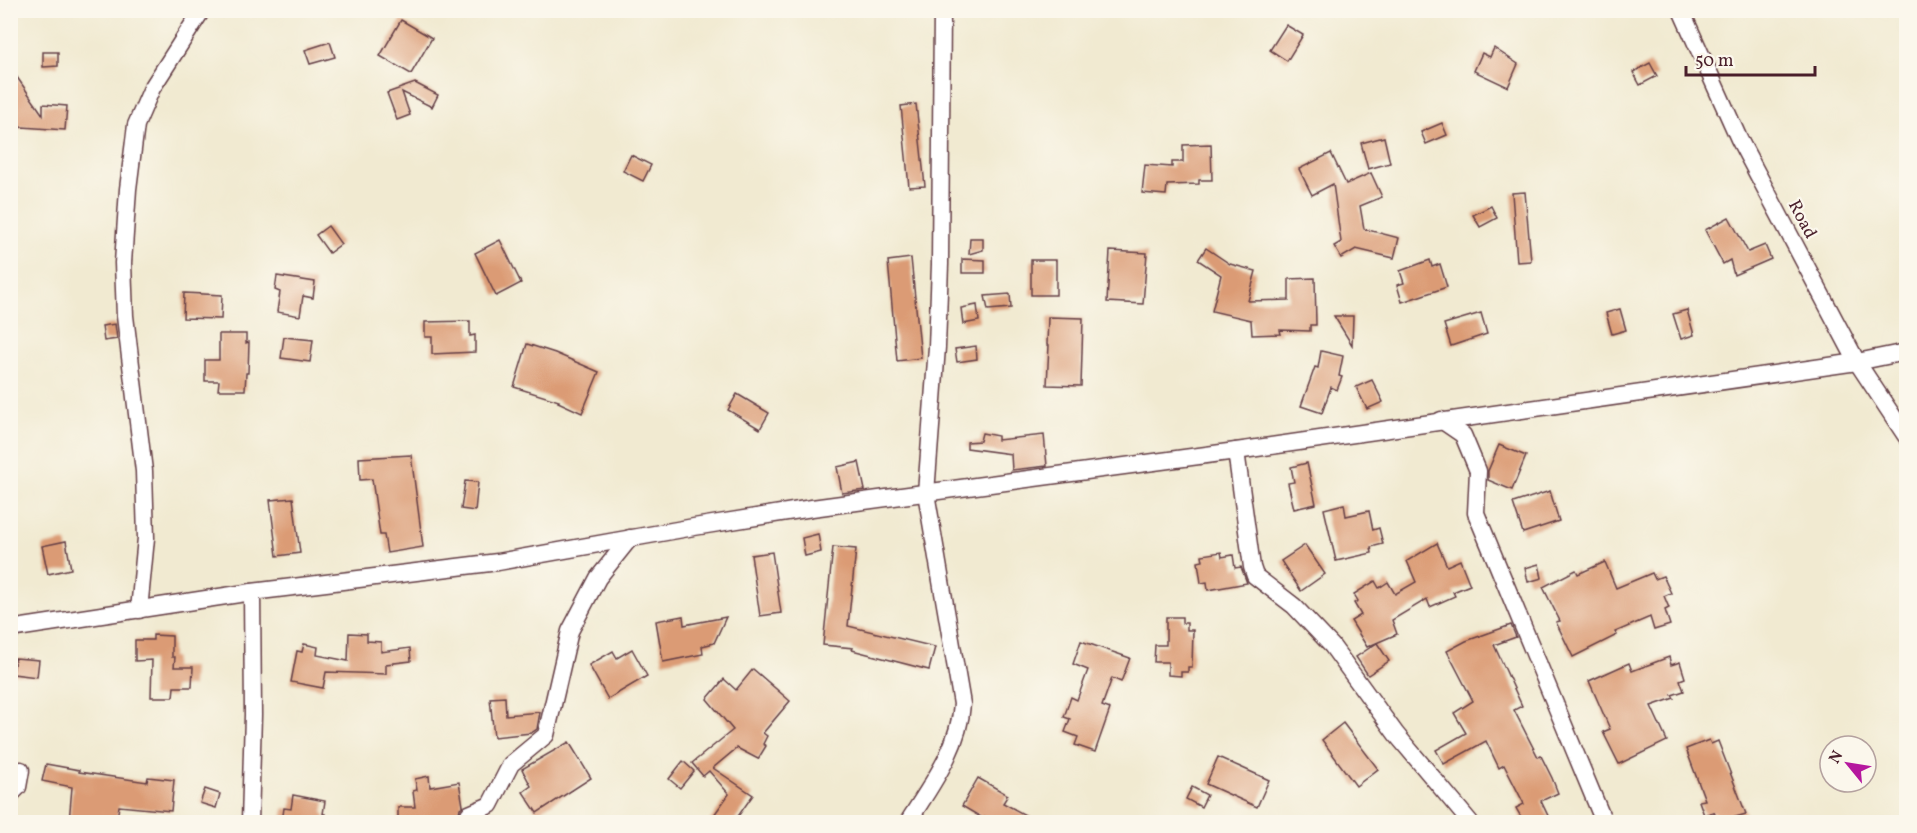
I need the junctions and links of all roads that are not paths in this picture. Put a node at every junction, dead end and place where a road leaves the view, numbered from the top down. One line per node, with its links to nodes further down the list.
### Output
1 (202, 10): 12 (street)
2 (942, 10): 9 (street)
3 (1681, 10): 5 (street, Road)
4 (1906, 352): 5 (street)
5 (1857, 362): 6 (street); 7 (street, Road)
6 (1442, 420): 8 (street); 22 (street)
7 (1906, 436)
8 (1236, 451): 9 (street); 21 (street)
9 (926, 493): 10 (street); 20 (street)
10 (630, 538): 11 (street); 16 (street)
11 (252, 592): 12 (street); 17 (street)
12 (139, 610): 13 (street)
13 (10, 629)
14 (21, 770): 15 (street)
15 (10, 795)
16 (490, 805): 18 (street); 19 (street)
17 (250, 822)
18 (468, 822)
19 (485, 822)
20 (908, 822)
21 (1470, 822)
22 (1604, 822)

